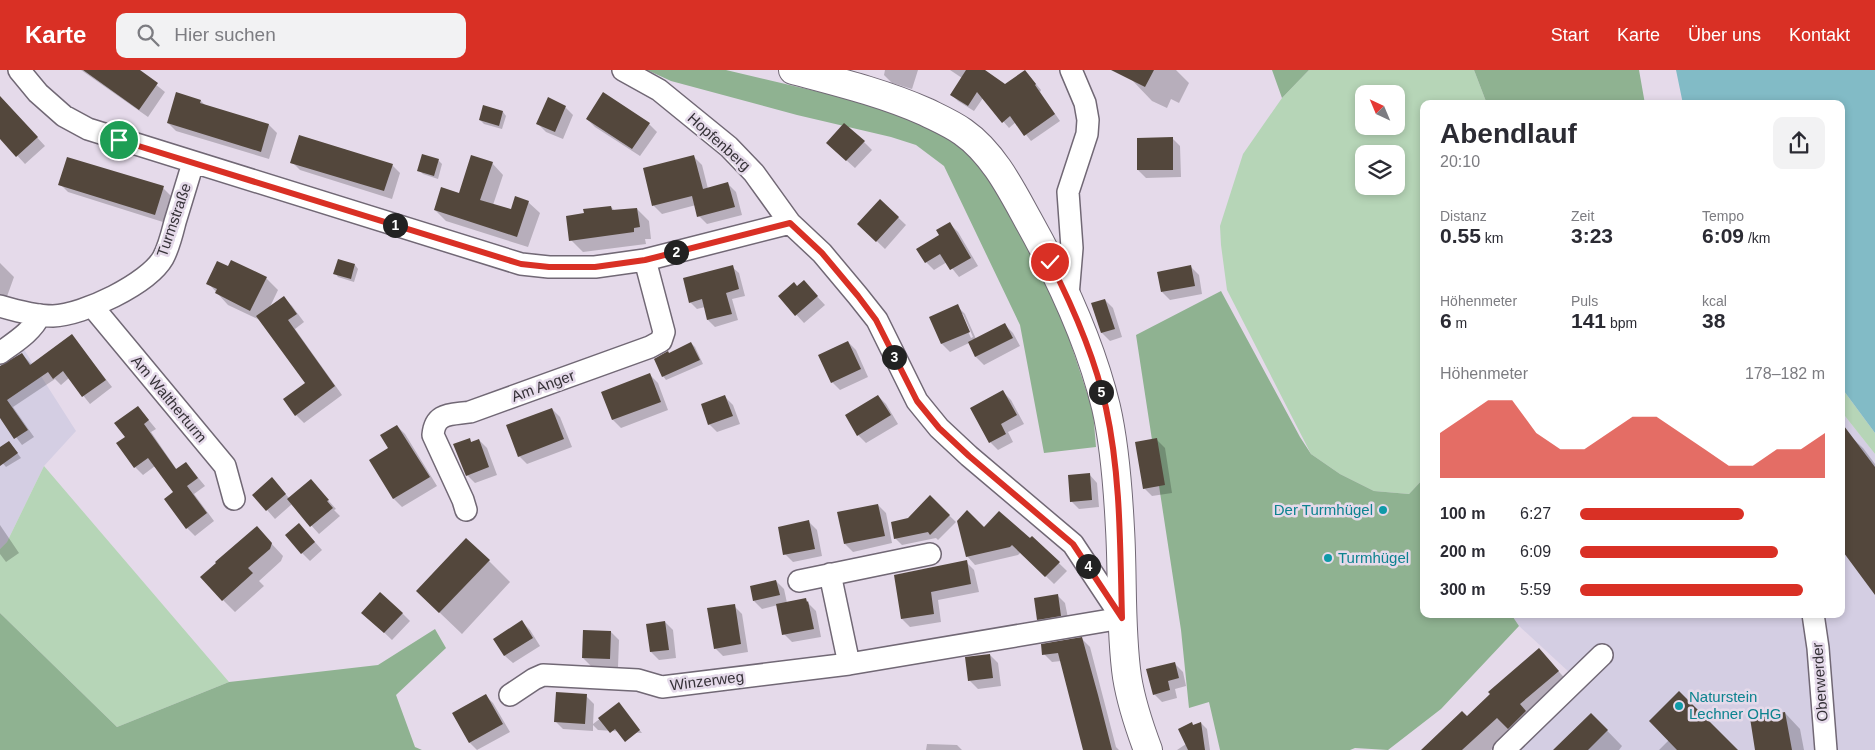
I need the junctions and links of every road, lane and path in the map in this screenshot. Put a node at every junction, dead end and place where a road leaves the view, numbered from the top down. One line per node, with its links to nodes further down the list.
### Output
1 (19, 70): 5 (street)
2 (623, 70): 6 (street, Hopfenberg)
3 (793, 70): 8 (main road)
4 (1071, 70): 8 (street)
5 (194, 163): 7 (street); 10 (street, Turmstraße)
6 (790, 223): 7 (street); 18 (street, Hopfenberg)
7 (645, 260): 14 (street, Am Anger)
8 (1068, 296): 18 (main road)
9 (0, 306): 11 (street, Turmstraße)
10 (92, 306): 11 (street, Turmstraße); 13 (street, Am Waltherturm)
11 (40, 315): 12 (street)
12 (0, 353)
13 (234, 499)
14 (466, 510)
15 (930, 554): 16 (street)
16 (830, 574): 17 (street); 21 (street)
17 (799, 581)
18 (1122, 618): 21 (street, Winzerweg); 23 (main road)
19 (1814, 618): 25 (street, Oberwerder)
20 (1602, 655): 24 (street)
21 (849, 664): 22 (street, Winzerweg)
22 (510, 696)
23 (1148, 750)
24 (1504, 750)
25 (1826, 750)

